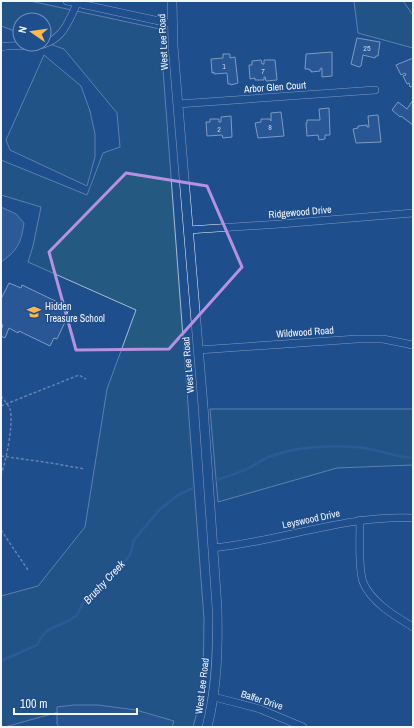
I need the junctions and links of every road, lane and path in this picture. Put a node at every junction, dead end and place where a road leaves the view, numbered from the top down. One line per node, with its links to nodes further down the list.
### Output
1 (67, 1): 3 (street)
2 (172, 1): 4 (street, West Lee Road)
3 (78, 3): 4 (street); 5 (street)
4 (172, 24): 7 (street, West Lee Road)
5 (1, 47)
6 (375, 90): 7 (street, Arbor Glen Court)
7 (178, 104): 9 (street, West Lee Road)
8 (413, 213): 9 (street, Ridgewood Drive)
9 (188, 230): 11 (street, West Lee Road)
10 (413, 345): 11 (street, Wildwood Road)
11 (198, 350): 23 (street, West Lee Road)
12 (86, 379): 14 (path)
13 (1, 396): 14 (path)
14 (6, 404): 15 (path); 17 (path)
15 (1, 406)
16 (1, 456): 17 (path)
17 (6, 456): 18 (path); 19 (path)
18 (85, 469)
19 (1, 475)
20 (413, 518): 21 (street, Leyswood Drive)
21 (360, 520): 23 (street, Leyswood Drive); 25 (street)
22 (1, 530): 24 (path)
23 (213, 548): 26 (street, West Lee Road)
24 (28, 570)
25 (413, 627)
26 (214, 697): 27 (street, West Lee Road); 28 (street, Balfer Drive)
27 (207, 727)
28 (303, 727)

